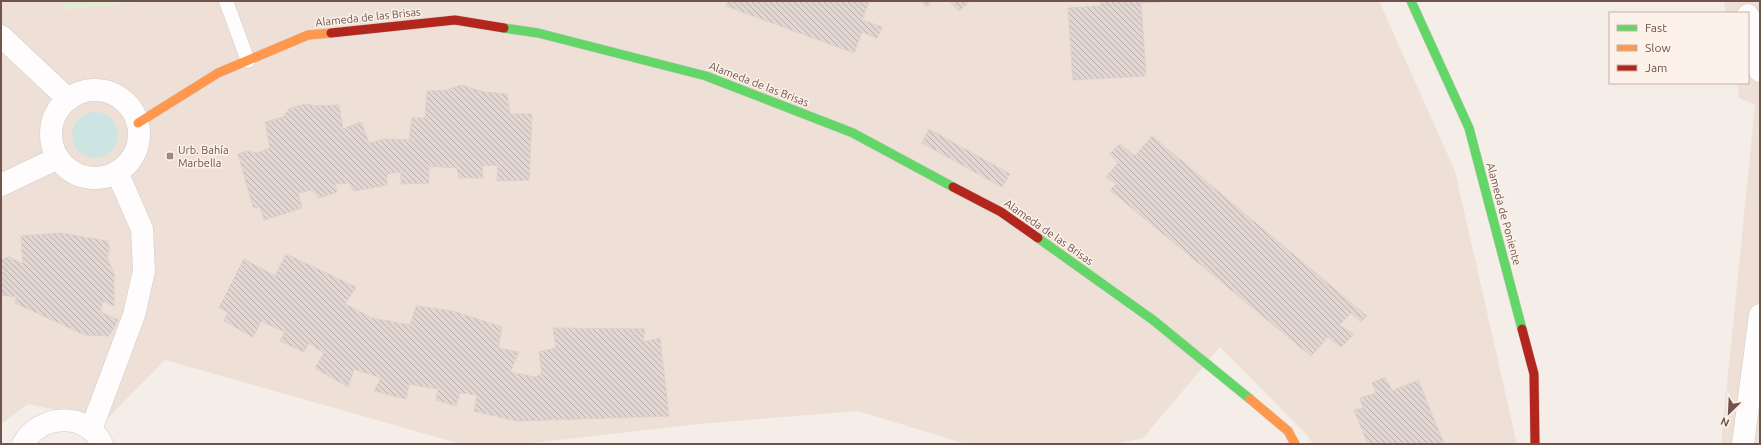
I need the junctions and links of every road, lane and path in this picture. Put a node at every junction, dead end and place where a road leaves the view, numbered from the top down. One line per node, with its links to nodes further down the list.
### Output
1 (226, 1): 7 (lane)
2 (1411, 1): 18 (street, Alameda de Poniente)
3 (1742, 1): 4 (street)
4 (1747, 12)
5 (1749, 16): 8 (street)
6 (1, 36): 9 (street)
7 (248, 60): 10 (street, Alameda de las Brisas); 17 (street, Alameda de las Brisas)
8 (1760, 71)
9 (68, 99): 10 (street); 11 (street)
10 (138, 123): 12 (street)
11 (58, 158): 12 (street); 13 (street)
12 (117, 172): 15 (street)
13 (1, 185)
14 (1760, 316): 19 (street)
15 (97, 437): 16 (street)
16 (23, 444)
17 (1295, 444)
18 (1535, 444)
19 (1743, 444)

